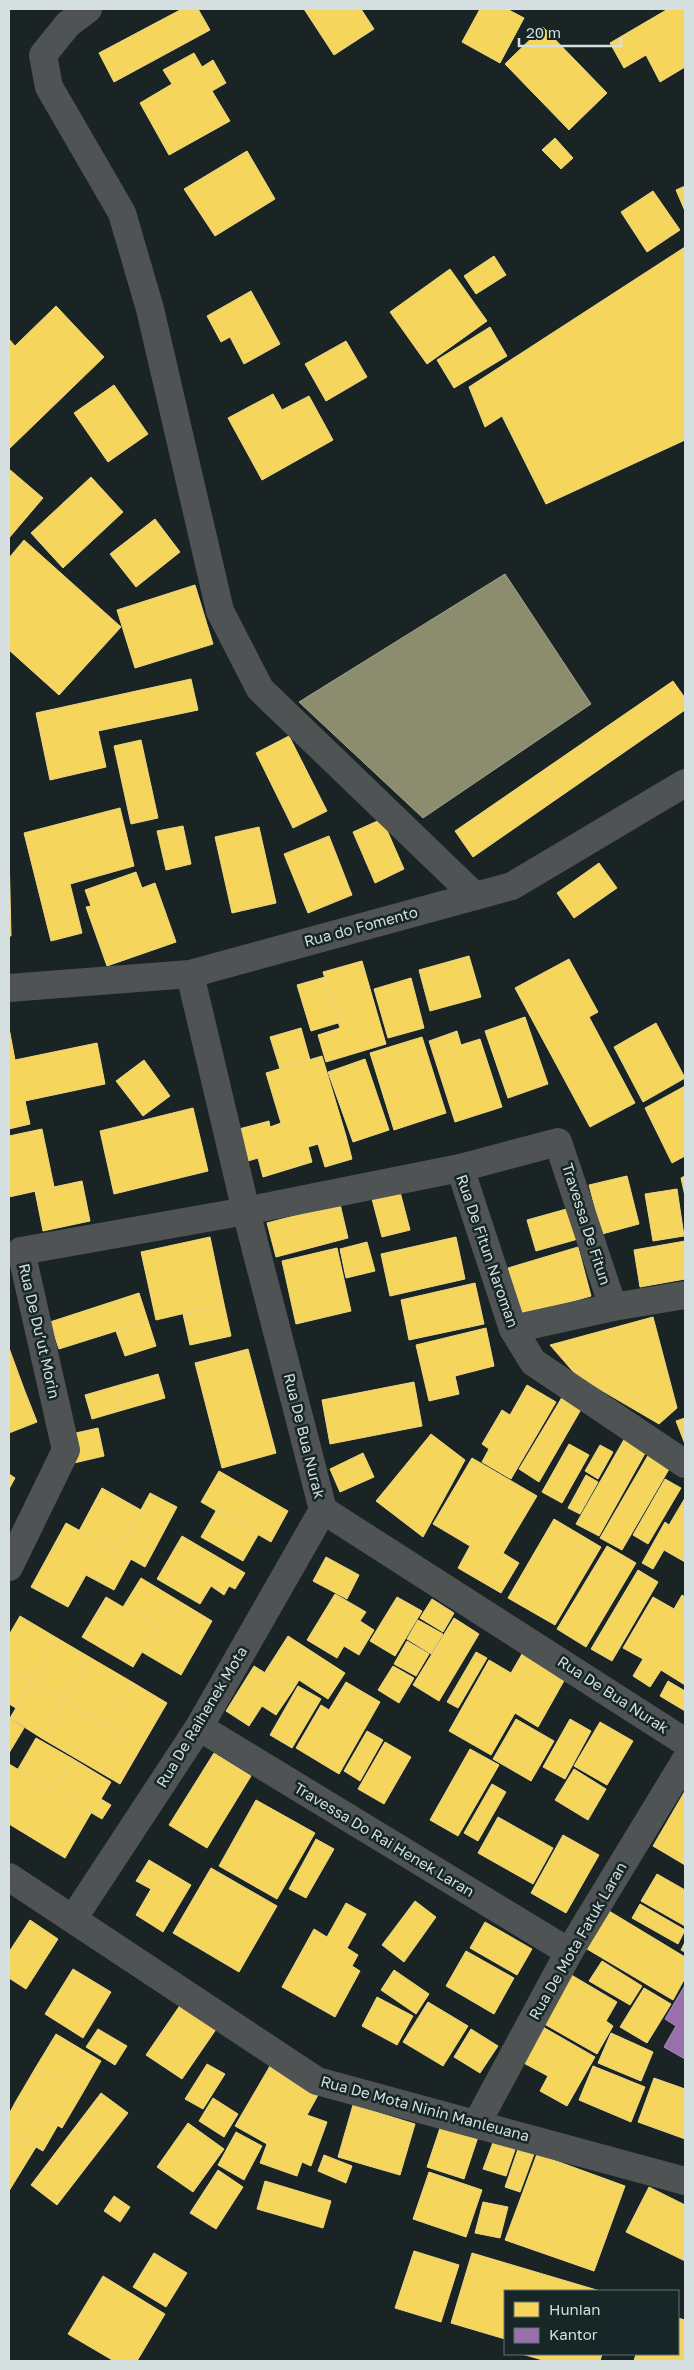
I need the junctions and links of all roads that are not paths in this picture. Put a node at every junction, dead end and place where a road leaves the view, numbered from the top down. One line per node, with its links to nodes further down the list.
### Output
1 (88, 9): 3 (street)
2 (685, 783): 3 (street, Rua do Fomento)
3 (475, 896): 4 (street, Rua do Fomento)
4 (190, 974): 5 (street, Rua do Fomento); 7 (street, Rua De Bua Nurak)
5 (9, 988)
6 (460, 1168): 7 (street, Rua De Fitun Naroman); 10 (street, Travessa De Fitun); 11 (street, Rua De Fitun Naroman)
7 (246, 1211): 8 (street, Rua De Du’ut Morin); 13 (street, Rua De Bua Nurak)
8 (15, 1252): 14 (street, Rua De Du’ut Morin)
9 (685, 1295): 10 (street)
10 (613, 1306): 11 (street, Travessa De Fitun)
11 (513, 1329): 12 (street, Rua De Fitun Naroman)
12 (685, 1464)
13 (323, 1510): 15 (street, Rua De Raihenek Mota); 16 (street, Rua De Bua Nurak)
14 (9, 1567)
15 (199, 1727): 19 (street, Rua De Raihenek Mota); 20 (street, Travessa Do Rai Henek Laran)
16 (685, 1742)
17 (685, 1761): 20 (street, Rua De Mota Fatuk Laran)
18 (9, 1877): 19 (street, Rua De Mota Ninin Manleuana)
19 (73, 1919): 21 (street, Rua De Mota Ninin Manleuana)
20 (569, 1952): 21 (street, Rua De Mota Fatuk Laran)
21 (477, 2123): 22 (street, Rua De Mota Ninin Manleuana)
22 (685, 2181)

